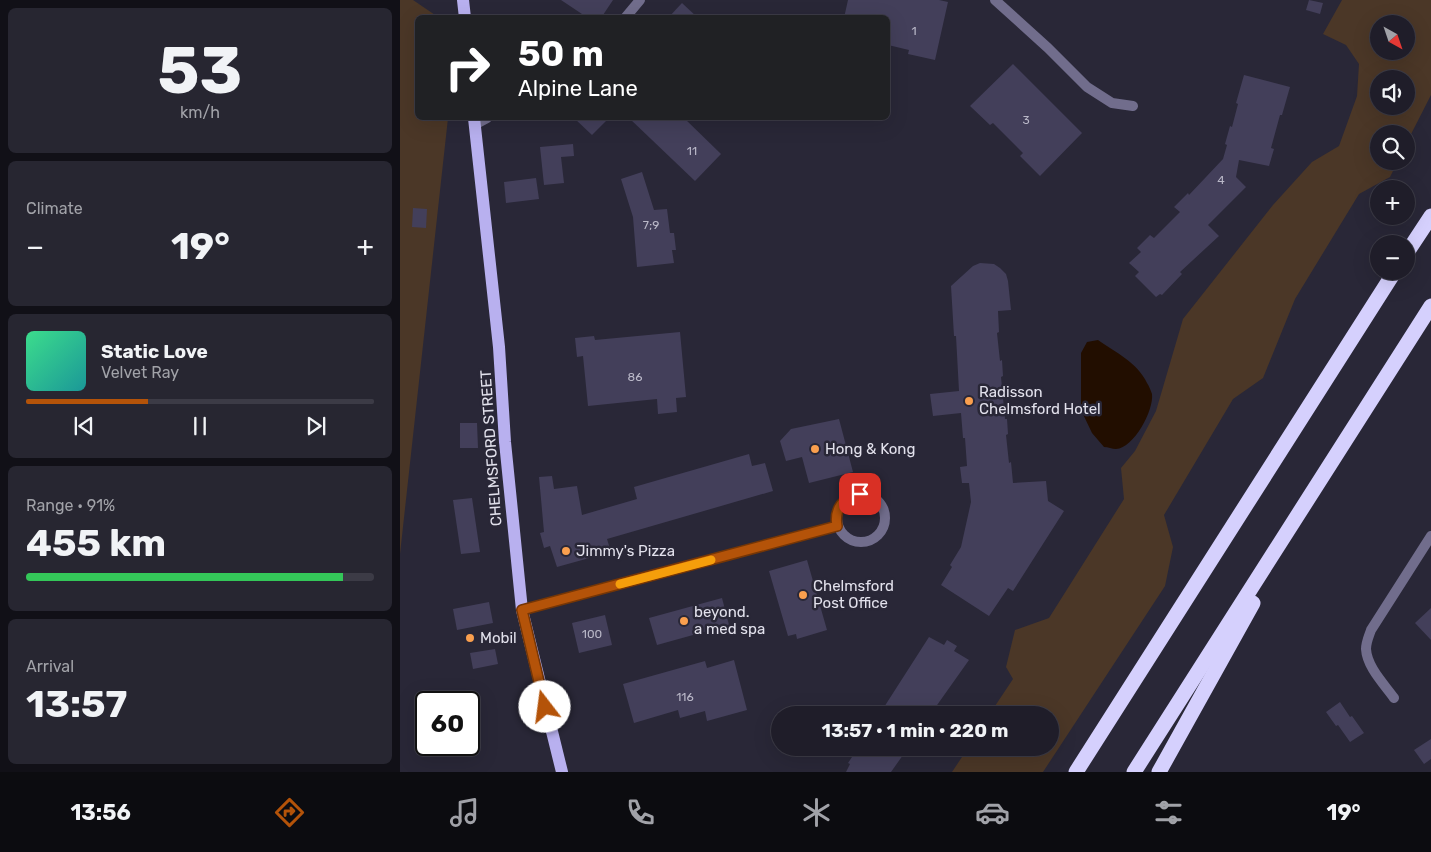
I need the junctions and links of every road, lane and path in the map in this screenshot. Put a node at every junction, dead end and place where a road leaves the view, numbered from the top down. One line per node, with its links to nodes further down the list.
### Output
1 (463, 0): 4 (main road)
2 (640, 0): 5 (street)
3 (995, 0): 6 (street)
4 (465, 15)
5 (628, 15)
6 (1133, 106)
7 (474, 121): 15 (main road, CHELMSFORD STREET)
8 (1431, 216): 9 (highway)
9 (1415, 240)
10 (1389, 280): 18 (highway)
11 (1431, 306): 12 (highway)
12 (1343, 444): 19 (highway); 20 (highway)
13 (837, 526): 13 (street); 15 (street)
14 (1431, 536): 16 (street)
15 (522, 610): 17 (main road, CHELMSFORD STREET)
16 (1394, 698)
17 (562, 772)
18 (1076, 772)
19 (1134, 772)
20 (1159, 772)

